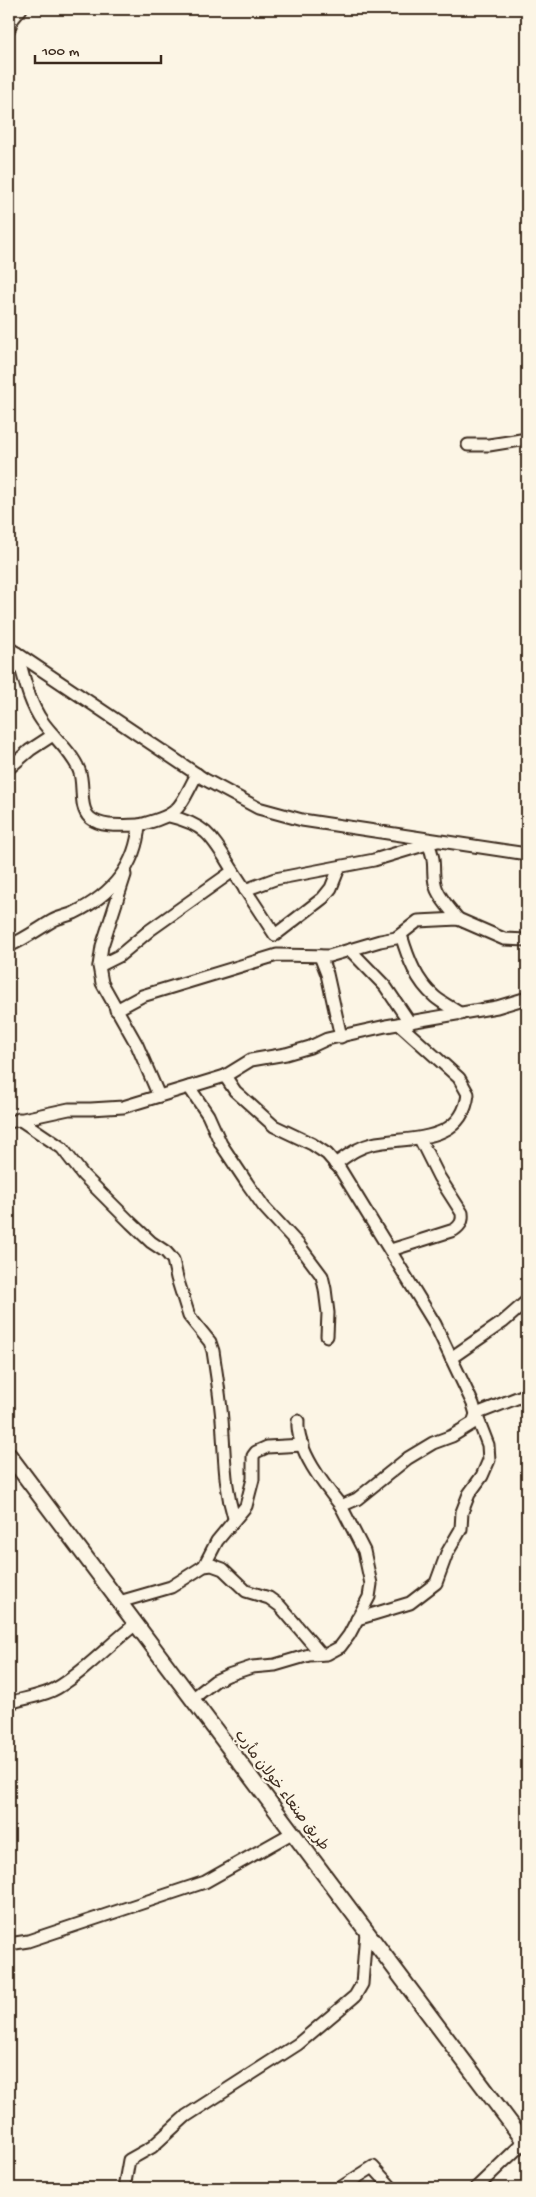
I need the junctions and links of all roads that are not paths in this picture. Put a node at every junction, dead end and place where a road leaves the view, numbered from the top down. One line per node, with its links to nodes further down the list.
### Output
1 (21, 9): 2 (street)
2 (10, 23)
3 (527, 439): 4 (street)
4 (468, 445)
5 (13, 650): 6 (street); 8 (street)
6 (53, 735): 7 (street); 10 (street)
7 (9, 768)
8 (197, 774): 9 (street); 11 (street)
9 (169, 816): 10 (street); 16 (street)
10 (139, 825): 15 (street)
11 (439, 841): 12 (street); 13 (street)
12 (428, 844): 14 (street); 18 (street)
13 (527, 854)
14 (339, 868): 17 (street); 19 (street)
15 (126, 871): 22 (street); 26 (street)
16 (233, 871): 17 (street); 26 (street)
17 (245, 890): 19 (street)
18 (458, 919): 20 (street); 21 (street)
19 (275, 935): 24 (street)
20 (401, 935): 23 (street); 29 (street)
21 (527, 940)
22 (9, 946)
23 (351, 951): 25 (street); 30 (street)
24 (277, 955): 25 (street); 28 (street)
25 (320, 956): 31 (street)
26 (99, 966): 28 (street)
27 (527, 998): 29 (street)
28 (116, 1010): 34 (street)
29 (461, 1014): 30 (street)
30 (404, 1024): 31 (street); 36 (street)
31 (341, 1037): 32 (street)
32 (224, 1076): 33 (street); 37 (street)
33 (189, 1087): 34 (street); 40 (street)
34 (159, 1096): 35 (street)
35 (14, 1120): 48 (street)
36 (420, 1139): 37 (street); 38 (street)
37 (336, 1164): 38 (street)
38 (391, 1250): 41 (street)
39 (527, 1301): 41 (street)
40 (327, 1336)
41 (451, 1358): 43 (street)
42 (527, 1394): 43 (street)
43 (476, 1414): 47 (street); 51 (street)
44 (298, 1421): 45 (street)
45 (303, 1445): 47 (street); 48 (street)
46 (9, 1455): 50 (main road, طريق صنعاء خولان مأرب)
47 (341, 1506): 51 (street)
48 (234, 1518): 49 (street)
49 (204, 1566): 50 (street); 53 (street)
50 (119, 1602): 52 (main road, طريق صنعاء خولان مأرب)
51 (357, 1619): 53 (street)
52 (136, 1624): 54 (main road, طريق صنعاء خولان مأرب); 55 (street)
53 (321, 1654): 54 (street)
54 (192, 1699): 56 (main road, طريق صنعاء خولان مأرب)
55 (9, 1703)
56 (292, 1833): 57 (main road, طريق صنعاء خولان مأرب); 58 (street)
57 (366, 1932): 59 (main road, طريق صنعاء خولان مأرب); 60 (street)
58 (9, 1944)
59 (526, 2144): 63 (street)
60 (124, 2188)
61 (340, 2188): 62 (street)
62 (392, 2188)
63 (476, 2188)

